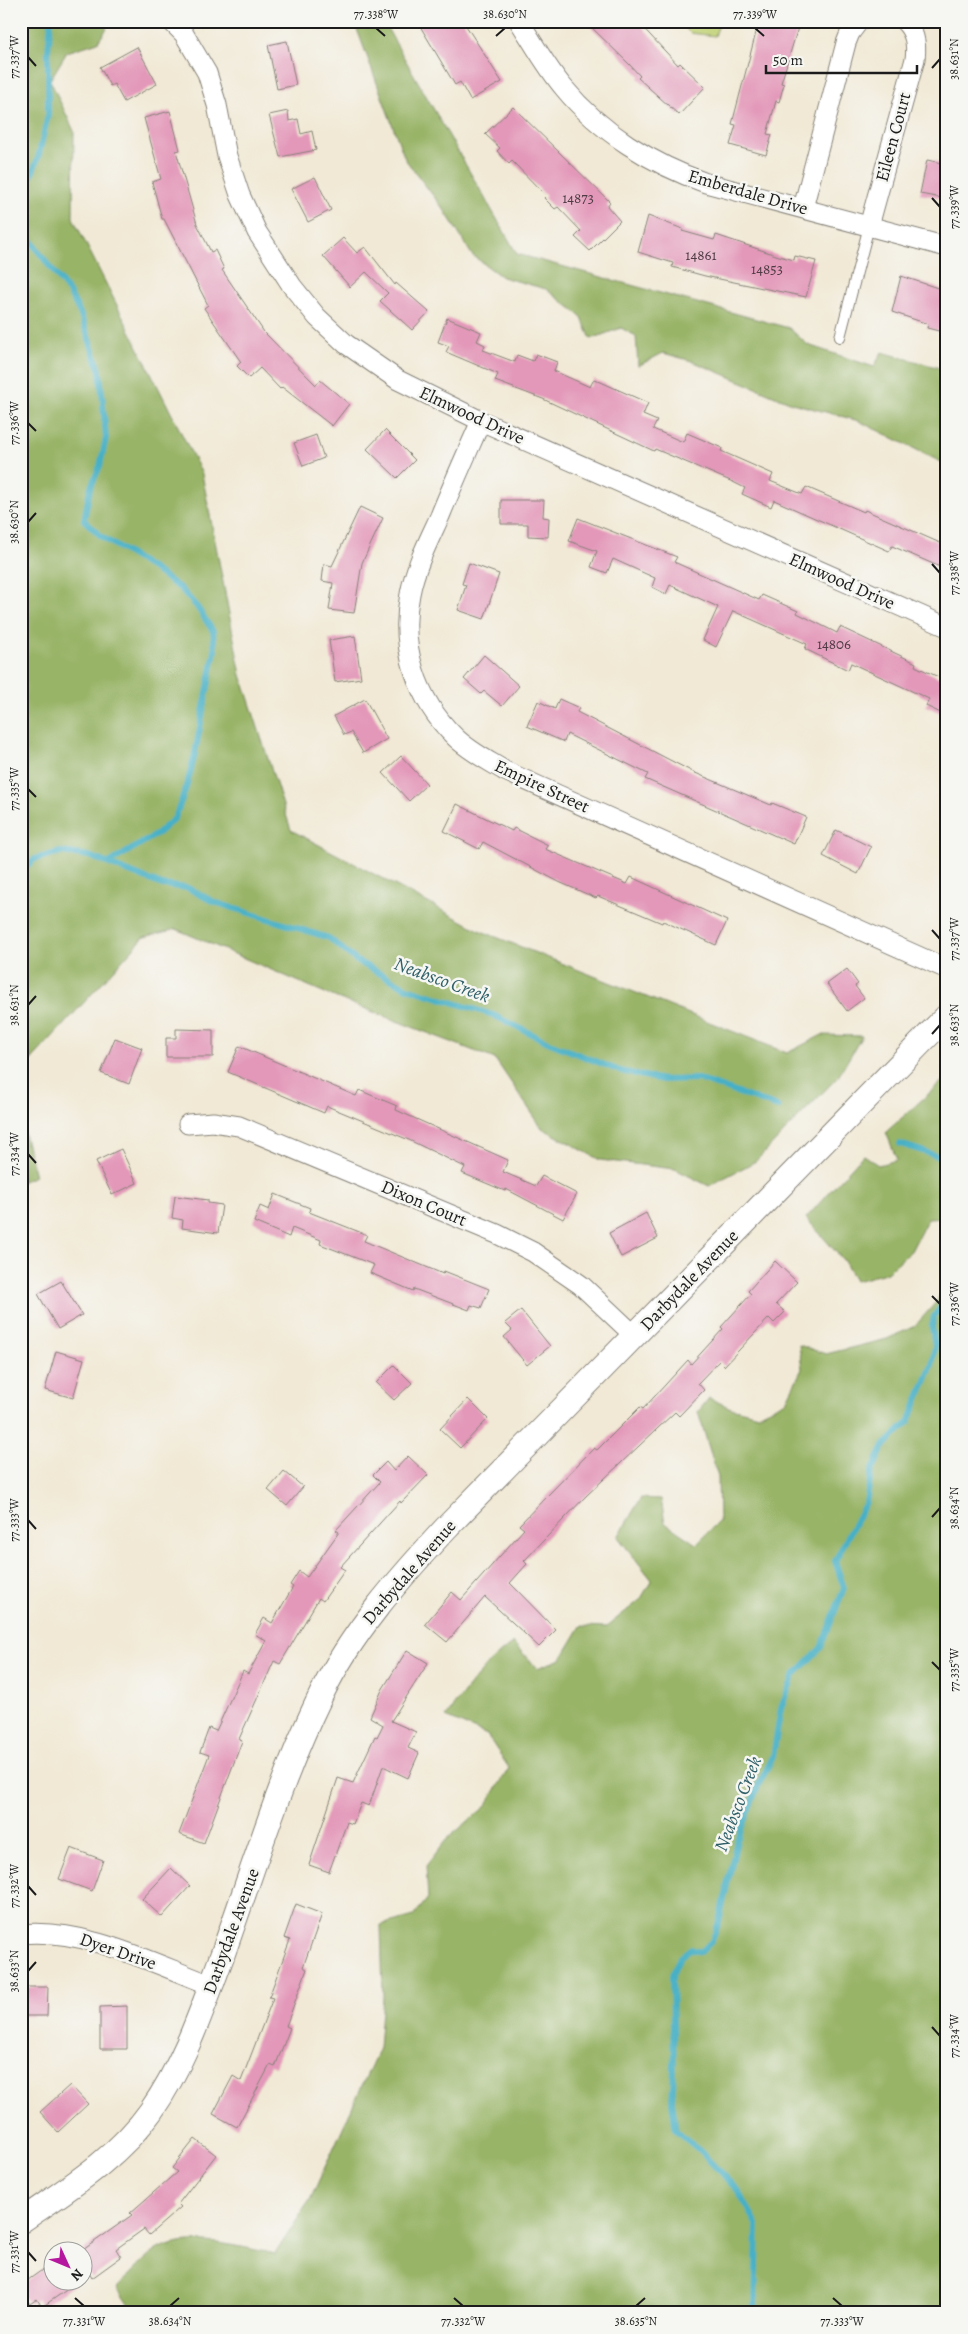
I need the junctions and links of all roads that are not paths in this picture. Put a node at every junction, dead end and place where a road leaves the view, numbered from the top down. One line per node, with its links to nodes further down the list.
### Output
1 (171, 21): 9 (street, Elmwood Drive)
2 (519, 21): 5 (street, Emberdale Drive)
3 (859, 21): 5 (street)
4 (904, 21): 6 (street, Eileen Court)
5 (803, 208): 6 (street, Emberdale Drive)
6 (869, 226): 7 (street, Emberdale Drive); 8 (lane)
7 (947, 247)
8 (840, 337)
9 (481, 421): 10 (street, Elmwood Drive); 11 (street, Empire Street)
10 (947, 628)
11 (947, 969)
12 (947, 1016): 14 (street, Darbydale Avenue)
13 (188, 1124): 14 (street, Dixon Court)
14 (634, 1336): 16 (street, Darbydale Avenue)
15 (21, 1934): 16 (street, Dyer Drive)
16 (211, 1985): 17 (street, Darbydale Avenue)
17 (21, 2221)

